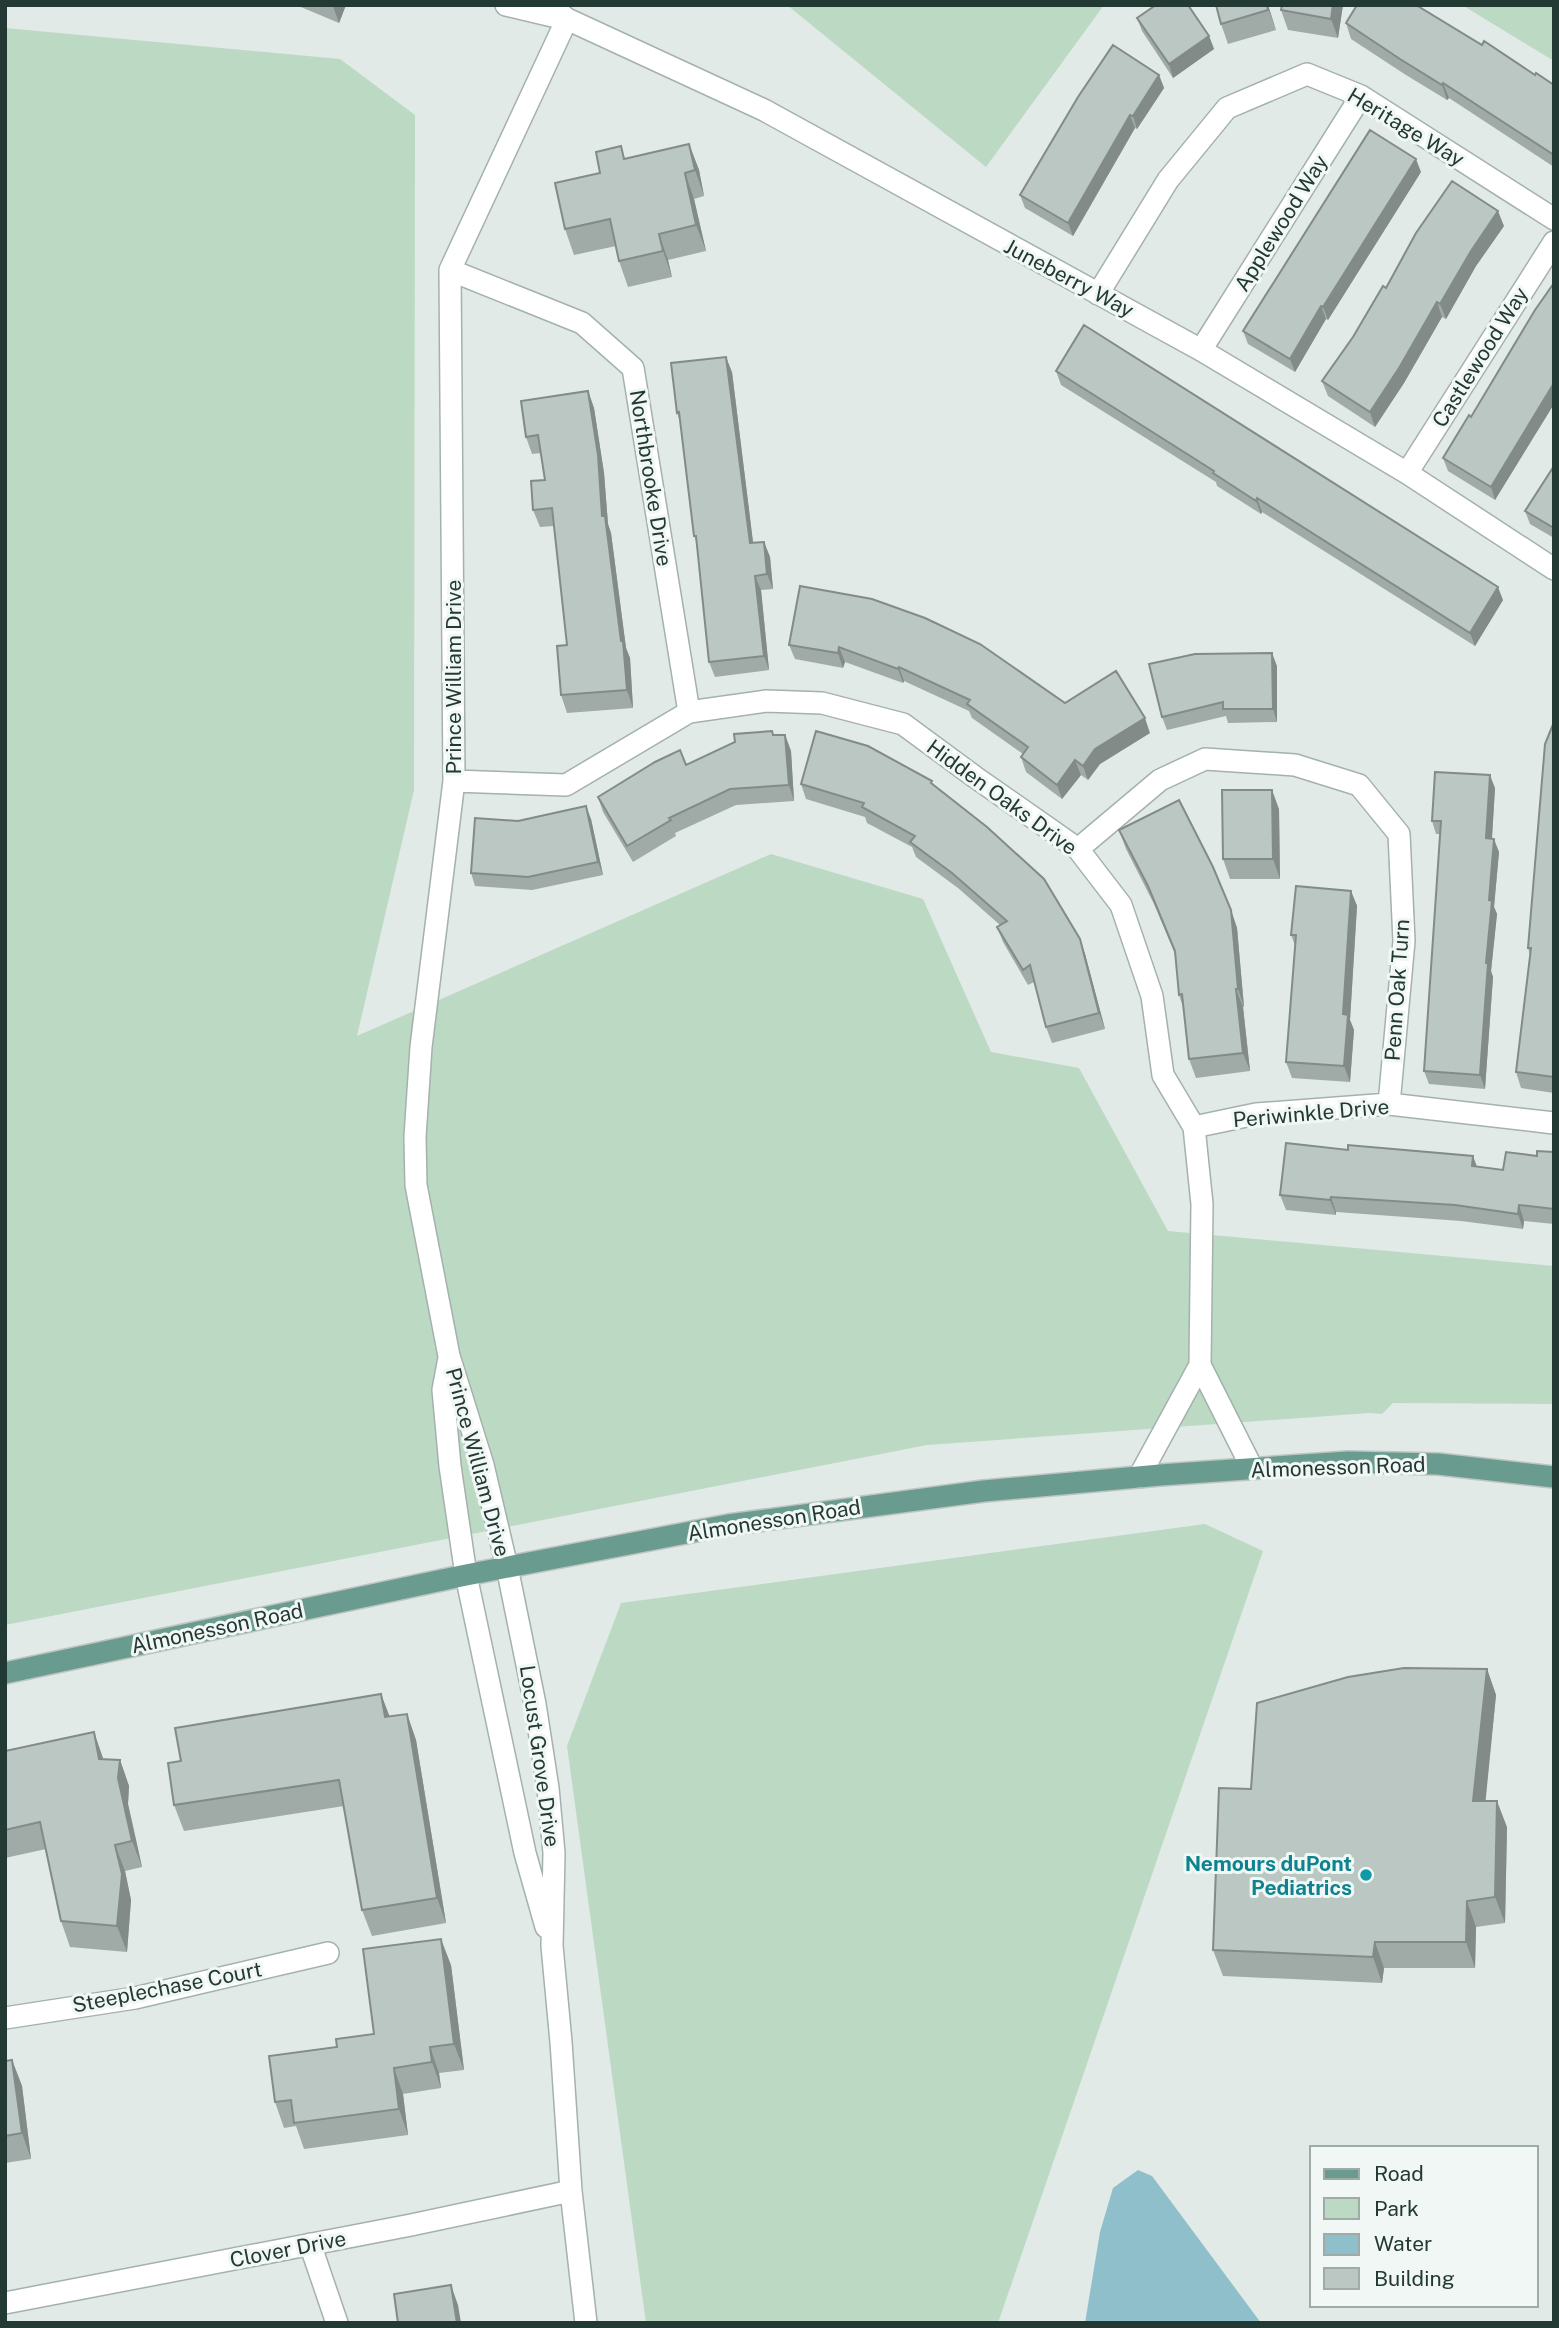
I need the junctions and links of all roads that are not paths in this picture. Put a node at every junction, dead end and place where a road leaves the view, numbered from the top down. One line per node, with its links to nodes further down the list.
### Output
1 (506, 5): 3 (street, Juneberry Way)
2 (549, 5): 3 (street, Juneberry Way)
3 (567, 19): 7 (street, Prince William Drive); 8 (street, Juneberry Way)
4 (1362, 96): 5 (street, Heritage Way); 8 (street, Heritage Way); 9 (street, Applewood Way)
5 (1554, 219)
6 (1554, 242): 10 (street, Castlewood Way)
7 (450, 270): 12 (street, Northbrooke Drive); 13 (street, Prince William Drive)
8 (1098, 294): 9 (street, Juneberry Way)
9 (1201, 350): 10 (street, Juneberry Way)
10 (1407, 473): 11 (street, Juneberry Way)
11 (1554, 569)
12 (689, 712): 13 (street, Hidden Oaks Drive); 14 (street, Hidden Oaks Drive)
13 (454, 781): 18 (street, Prince William Drive)
14 (1078, 849): 15 (street, Penn Oak Turn); 17 (street, Hidden Oaks Drive)
15 (1389, 1104): 16 (street, Periwinkle Drive); 17 (street, Periwinkle Drive)
16 (1554, 1123)
17 (1194, 1128): 19 (street, Hidden Oaks Drive)
18 (449, 1356): 23 (street, Prince William Drive); 24 (street, Prince William Drive)
19 (1200, 1365): 20 (street, Hidden Oaks Drive); 21 (street, Hidden Oaks Drive)
20 (1252, 1468): 21 (main road, Almonesson Road); 22 (main road, Almonesson Road)
21 (1139, 1477): 23 (main road, Almonesson Road)
22 (1554, 1478)
23 (507, 1567): 24 (main road, Almonesson Road); 26 (street, Locust Grove Drive)
24 (466, 1575): 25 (main road, Almonesson Road); 26 (street, Locust Grove Drive)
25 (5, 1673)
26 (552, 1946): 29 (street, Locust Grove Drive)
27 (328, 1953): 28 (street, Steeplechase Court)
28 (5, 2018)
29 (570, 2191): 30 (street, Clover Drive); 33 (street, Locust Grove Drive)
30 (310, 2244): 31 (street, Clover Drive); 32 (street)
31 (5, 2303)
32 (337, 2323)
33 (586, 2323)

